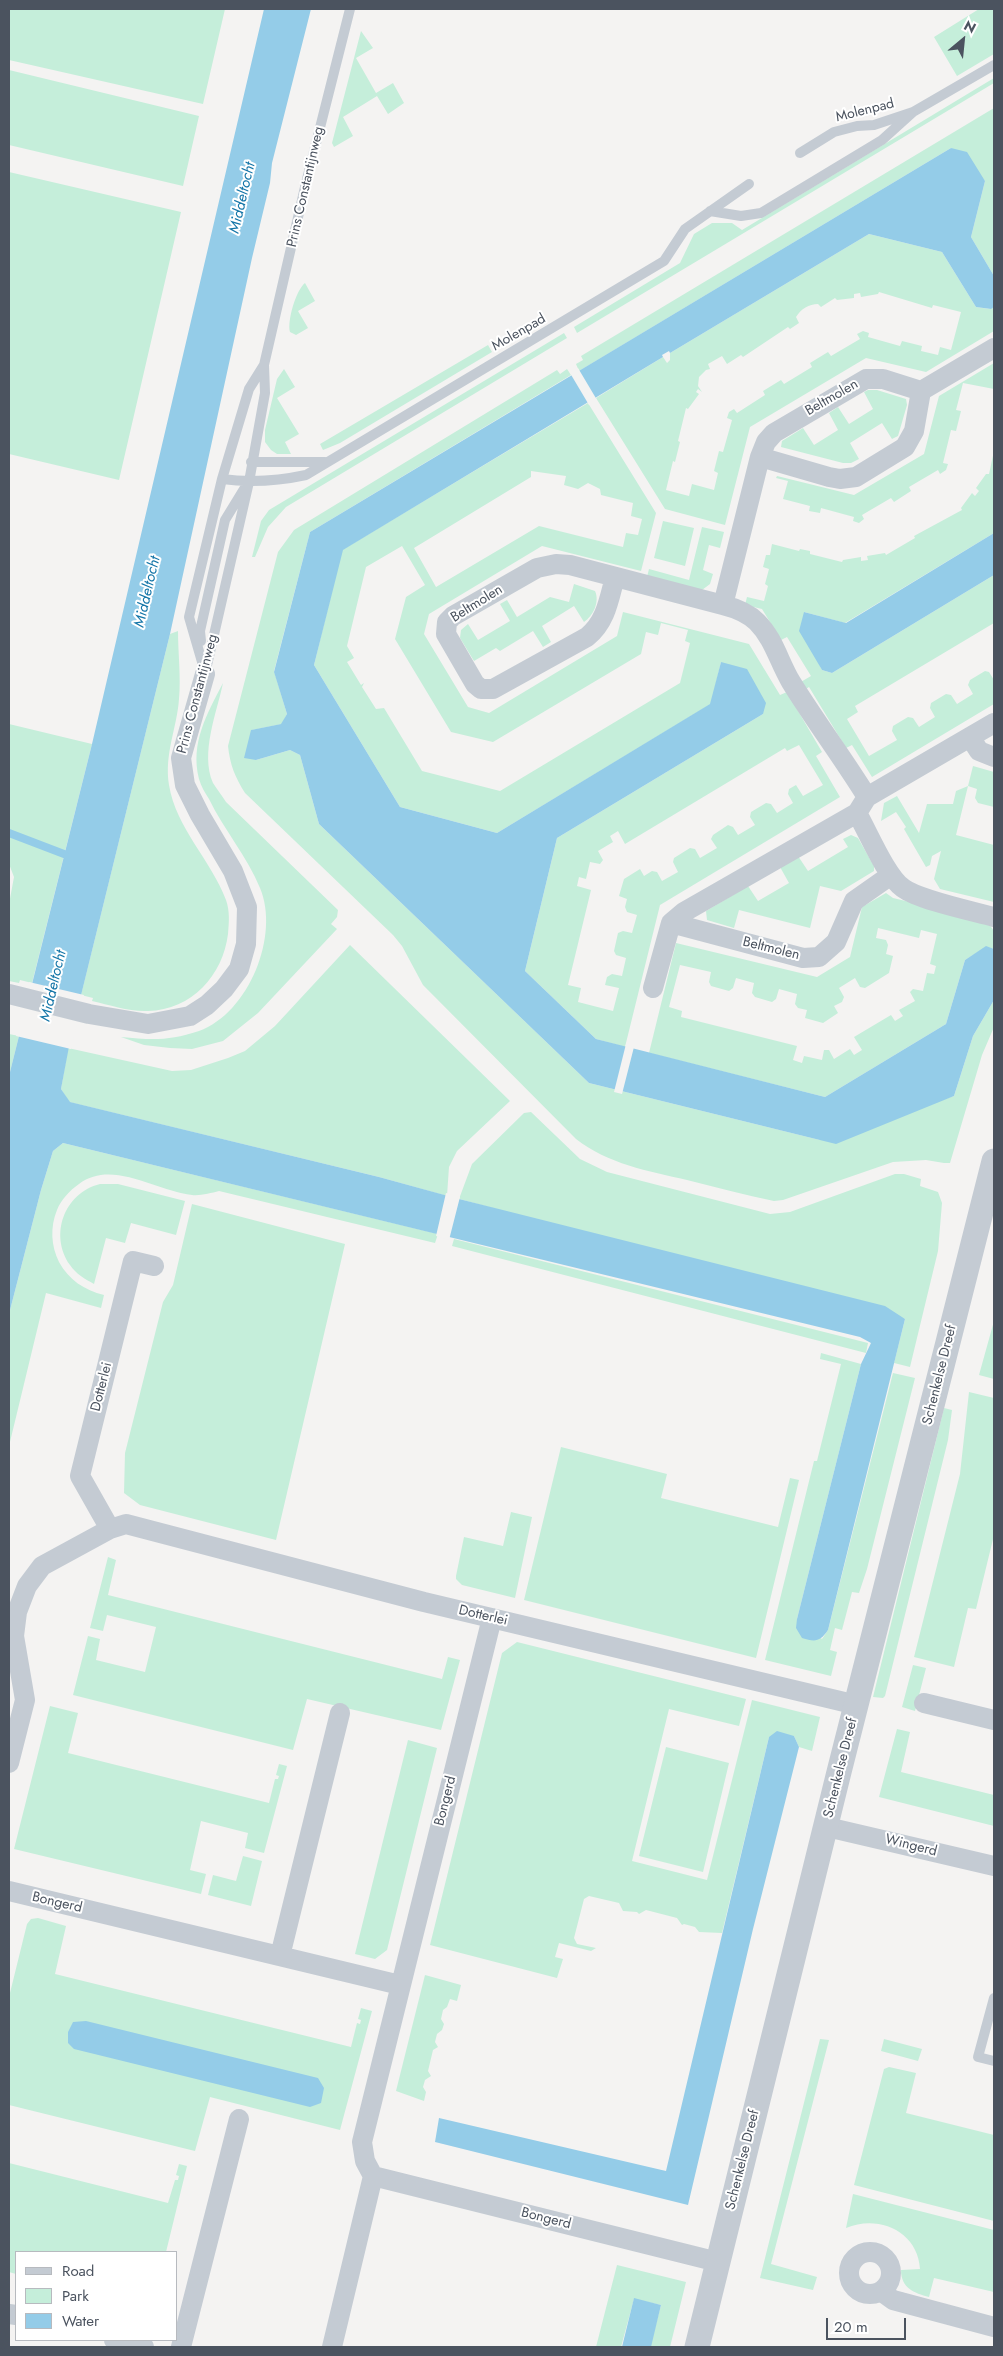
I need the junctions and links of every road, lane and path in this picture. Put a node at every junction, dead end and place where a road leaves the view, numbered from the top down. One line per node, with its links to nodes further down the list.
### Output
1 (350, 9): 8 (lane, Prins Constantijnweg)
2 (994, 65): 3 (lane, Molenpad)
3 (913, 112): 4 (lane, Molenpad); 6 (lane, Molenpad)
4 (800, 153)
5 (749, 184): 6 (lane, Molenpad)
6 (710, 210): 12 (lane, Molenpad)
7 (994, 348): 9 (street)
8 (264, 365): 11 (lane, Prins Constantijnweg); 13 (lane, Prins Constantijnweg)
9 (921, 392): 10 (street, Beltmolen); 10 (street)
10 (760, 457): 16 (street, Beltmolen)
11 (251, 462): 12 (lane); 14 (lane, Prins Constantijnweg)
12 (326, 462): 14 (lane, Molenpad)
13 (222, 479): 14 (lane); 17 (lane, Prins Constantijnweg)
14 (249, 482): 17 (lane, Prins Constantijnweg); 17 (lane)
15 (615, 577): 15 (street, Beltmolen); 16 (street, Beltmolen)
16 (723, 605): 21 (street, Beltmolen)
17 (205, 674): 26 (street, Prins Constantijnweg)
18 (994, 723): 19 (street)
19 (970, 738): 20 (street); 21 (street)
20 (994, 757)
21 (862, 805): 22 (street, Beltmolen); 24 (street)
22 (891, 876): 23 (street, Beltmolen); 24 (street, Beltmolen)
23 (994, 917)
24 (671, 923): 25 (street)
25 (653, 988)
26 (12, 995)
27 (994, 1161): 32 (street, Schenkelse Dreef)
28 (154, 1266): 29 (street, Dotterlei)
29 (110, 1529): 30 (street, Dotterlei); 35 (street, Dotterlei)
30 (492, 1618): 32 (street, Dotterlei); 40 (street, Bongerd)
31 (924, 1703): 34 (street)
32 (857, 1705): 36 (street, Schenkelse Dreef)
33 (340, 1713): 39 (street)
34 (994, 1720)
35 (9, 1763)
36 (827, 1827): 37 (street, Wingerd); 45 (street, Schenkelse Dreef)
37 (994, 1866)
38 (9, 1891): 39 (street, Bongerd)
39 (280, 1956): 40 (street, Bongerd)
40 (400, 1985): 44 (street, Bongerd)
41 (994, 1998): 42 (lane)
42 (994, 2061)
43 (239, 2119): 50 (street)
44 (373, 2176): 45 (street, Bongerd); 51 (street)
45 (718, 2262): 52 (street, Schenkelse Dreef)
46 (882, 2292): 47 (street)
47 (994, 2327)
48 (118, 2341): 49 (street)
49 (144, 2347)
50 (181, 2347)
51 (332, 2347)
52 (697, 2347)

